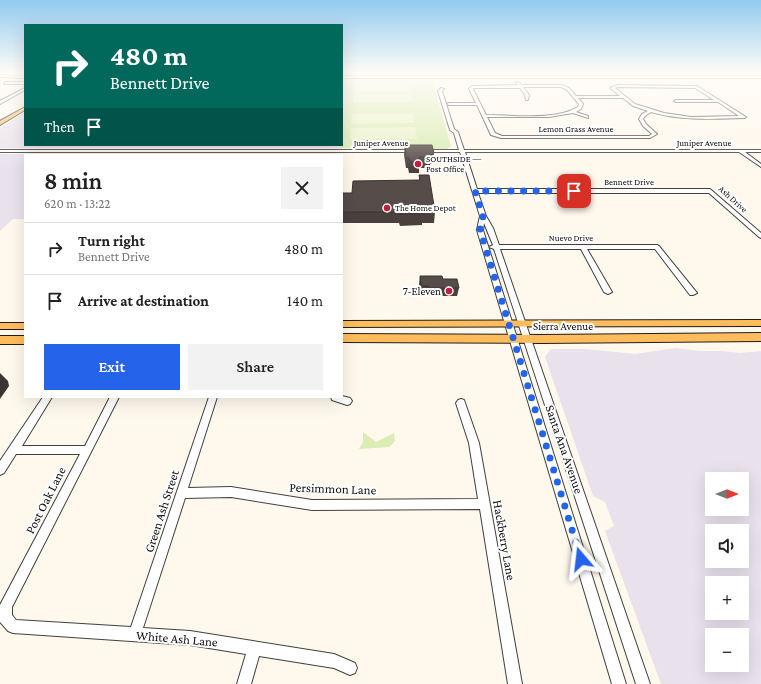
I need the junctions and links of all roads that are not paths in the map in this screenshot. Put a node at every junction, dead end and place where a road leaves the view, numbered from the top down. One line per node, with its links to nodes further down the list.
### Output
1 (449, 104): 15 (street, Santa Ana Avenue)
2 (479, 104): 11 (street)
3 (22, 105): 13 (main road)
4 (444, 105): 15 (street, Santa Ana Avenue)
5 (580, 105): 10 (street)
6 (634, 105): 9 (street)
7 (725, 105): 9 (street)
8 (24, 109): 14 (main road)
9 (650, 111): 16 (street, Lemon Grass Avenue)
10 (573, 112): 11 (street); 12 (street)
11 (484, 116): 16 (street, Lemon Grass Avenue)
12 (587, 117)
13 (0, 118)
14 (0, 124)
15 (456, 132): 18 (street, Santa Ana Avenue)
16 (575, 136): 19 (street)
17 (0, 151): 18 (street, Juniper Avenue)
18 (462, 151): 19 (street, Juniper Avenue); 23 (street, Santa Ana Avenue)
19 (587, 151): 20 (street, Juniper Avenue)
20 (740, 151): 21 (street, Juniper Avenue); 22 (street)
21 (761, 151)
22 (761, 166)
23 (475, 191): 24 (street, Bennett Drive); 25 (street, Santa Ana Avenue)
24 (710, 191): 26 (street, Ash Drive)
25 (483, 216): 27 (street, Santa Ana Avenue); 28 (street, Santa Ana Avenue)
26 (761, 236)
27 (486, 247): 28 (street, Nuevo Drive); 32 (street, Santa Ana Avenue)
28 (496, 247): 29 (street, Nuevo Drive); 33 (street, Santa Ana Avenue)
29 (583, 247): 30 (street); 31 (street, Nuevo Drive)
30 (608, 292)
31 (693, 293)
32 (509, 323): 33 (main road, Sierra Avenue); 35 (main road, Sierra Avenue); 41 (street, Santa Ana Avenue)
33 (522, 323): 34 (main road, Sierra Avenue); 42 (street, Santa Ana Avenue)
34 (761, 323)
35 (343, 324)
36 (0, 326): 37 (main road)
37 (24, 326): 38 (main road)
38 (0, 330)
39 (761, 337): 42 (main road, Sierra Avenue)
40 (343, 338): 41 (main road, Sierra Avenue)
41 (513, 338): 42 (main road, Sierra Avenue); 62 (street, Santa Ana Avenue)
42 (527, 338): 63 (street, Santa Ana Avenue)
43 (0, 340): 44 (main road)
44 (24, 340)
45 (47, 398): 51 (street)
46 (114, 398): 52 (street, Post Oak Lane)
47 (213, 398): 54 (street, Green Ash Street)
48 (339, 398): 49 (street)
49 (347, 400)
50 (461, 403): 55 (street, Hackberry Lane)
51 (13, 450): 52 (street); 53 (street)
52 (87, 450): 56 (street, Post Oak Lane)
53 (0, 470)
54 (182, 493): 55 (street, Persimmon Lane); 57 (street, Green Ash Street)
55 (484, 504): 61 (street, Hackberry Lane)
56 (5, 618): 57 (street, White Ash Lane)
57 (135, 634): 58 (street, White Ash Lane)
58 (255, 648): 59 (street, White Ash Lane); 60 (street)
59 (350, 668)
60 (244, 684)
61 (515, 684)
62 (619, 684)
63 (643, 684)

